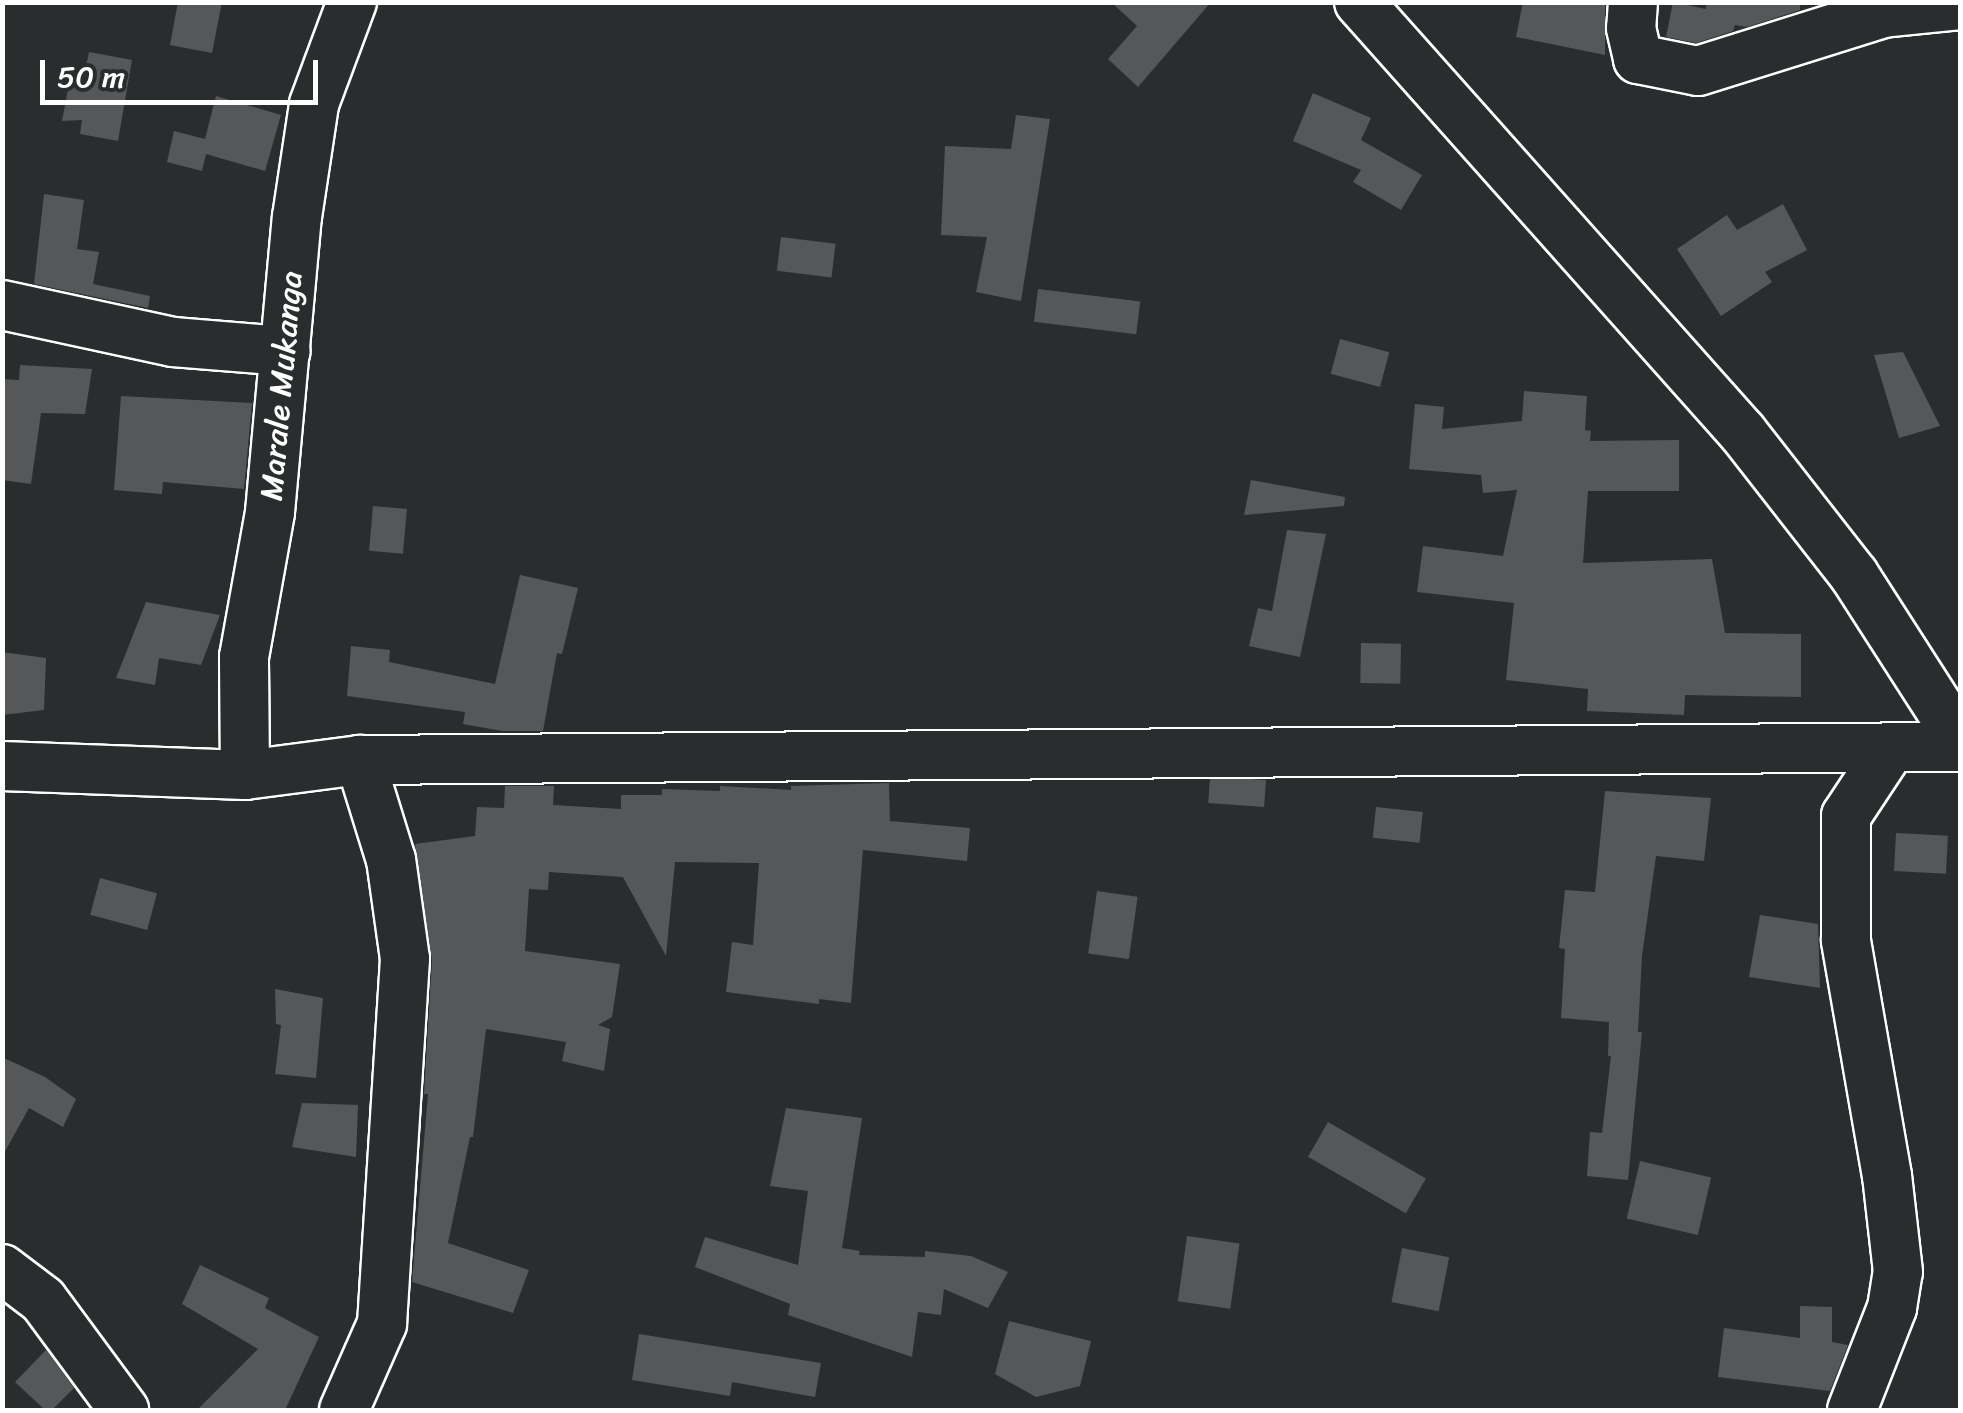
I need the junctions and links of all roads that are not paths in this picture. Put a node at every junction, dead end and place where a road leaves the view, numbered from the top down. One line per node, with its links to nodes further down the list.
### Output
1 (352, 2): 6 (street, Marale Mukanga)
2 (1359, 2): 7 (street)
3 (1634, 2): 4 (street)
4 (1960, 5)
5 (2, 304): 6 (street)
6 (286, 351): 11 (street, Marale Mukanga)
7 (1960, 744): 8 (street)
8 (1890, 748): 9 (street); 15 (street)
9 (360, 760): 11 (street); 14 (street)
10 (2, 766): 11 (street)
11 (245, 776)
12 (2, 1268): 13 (street)
13 (124, 1410)
14 (344, 1410)
15 (1852, 1410)

